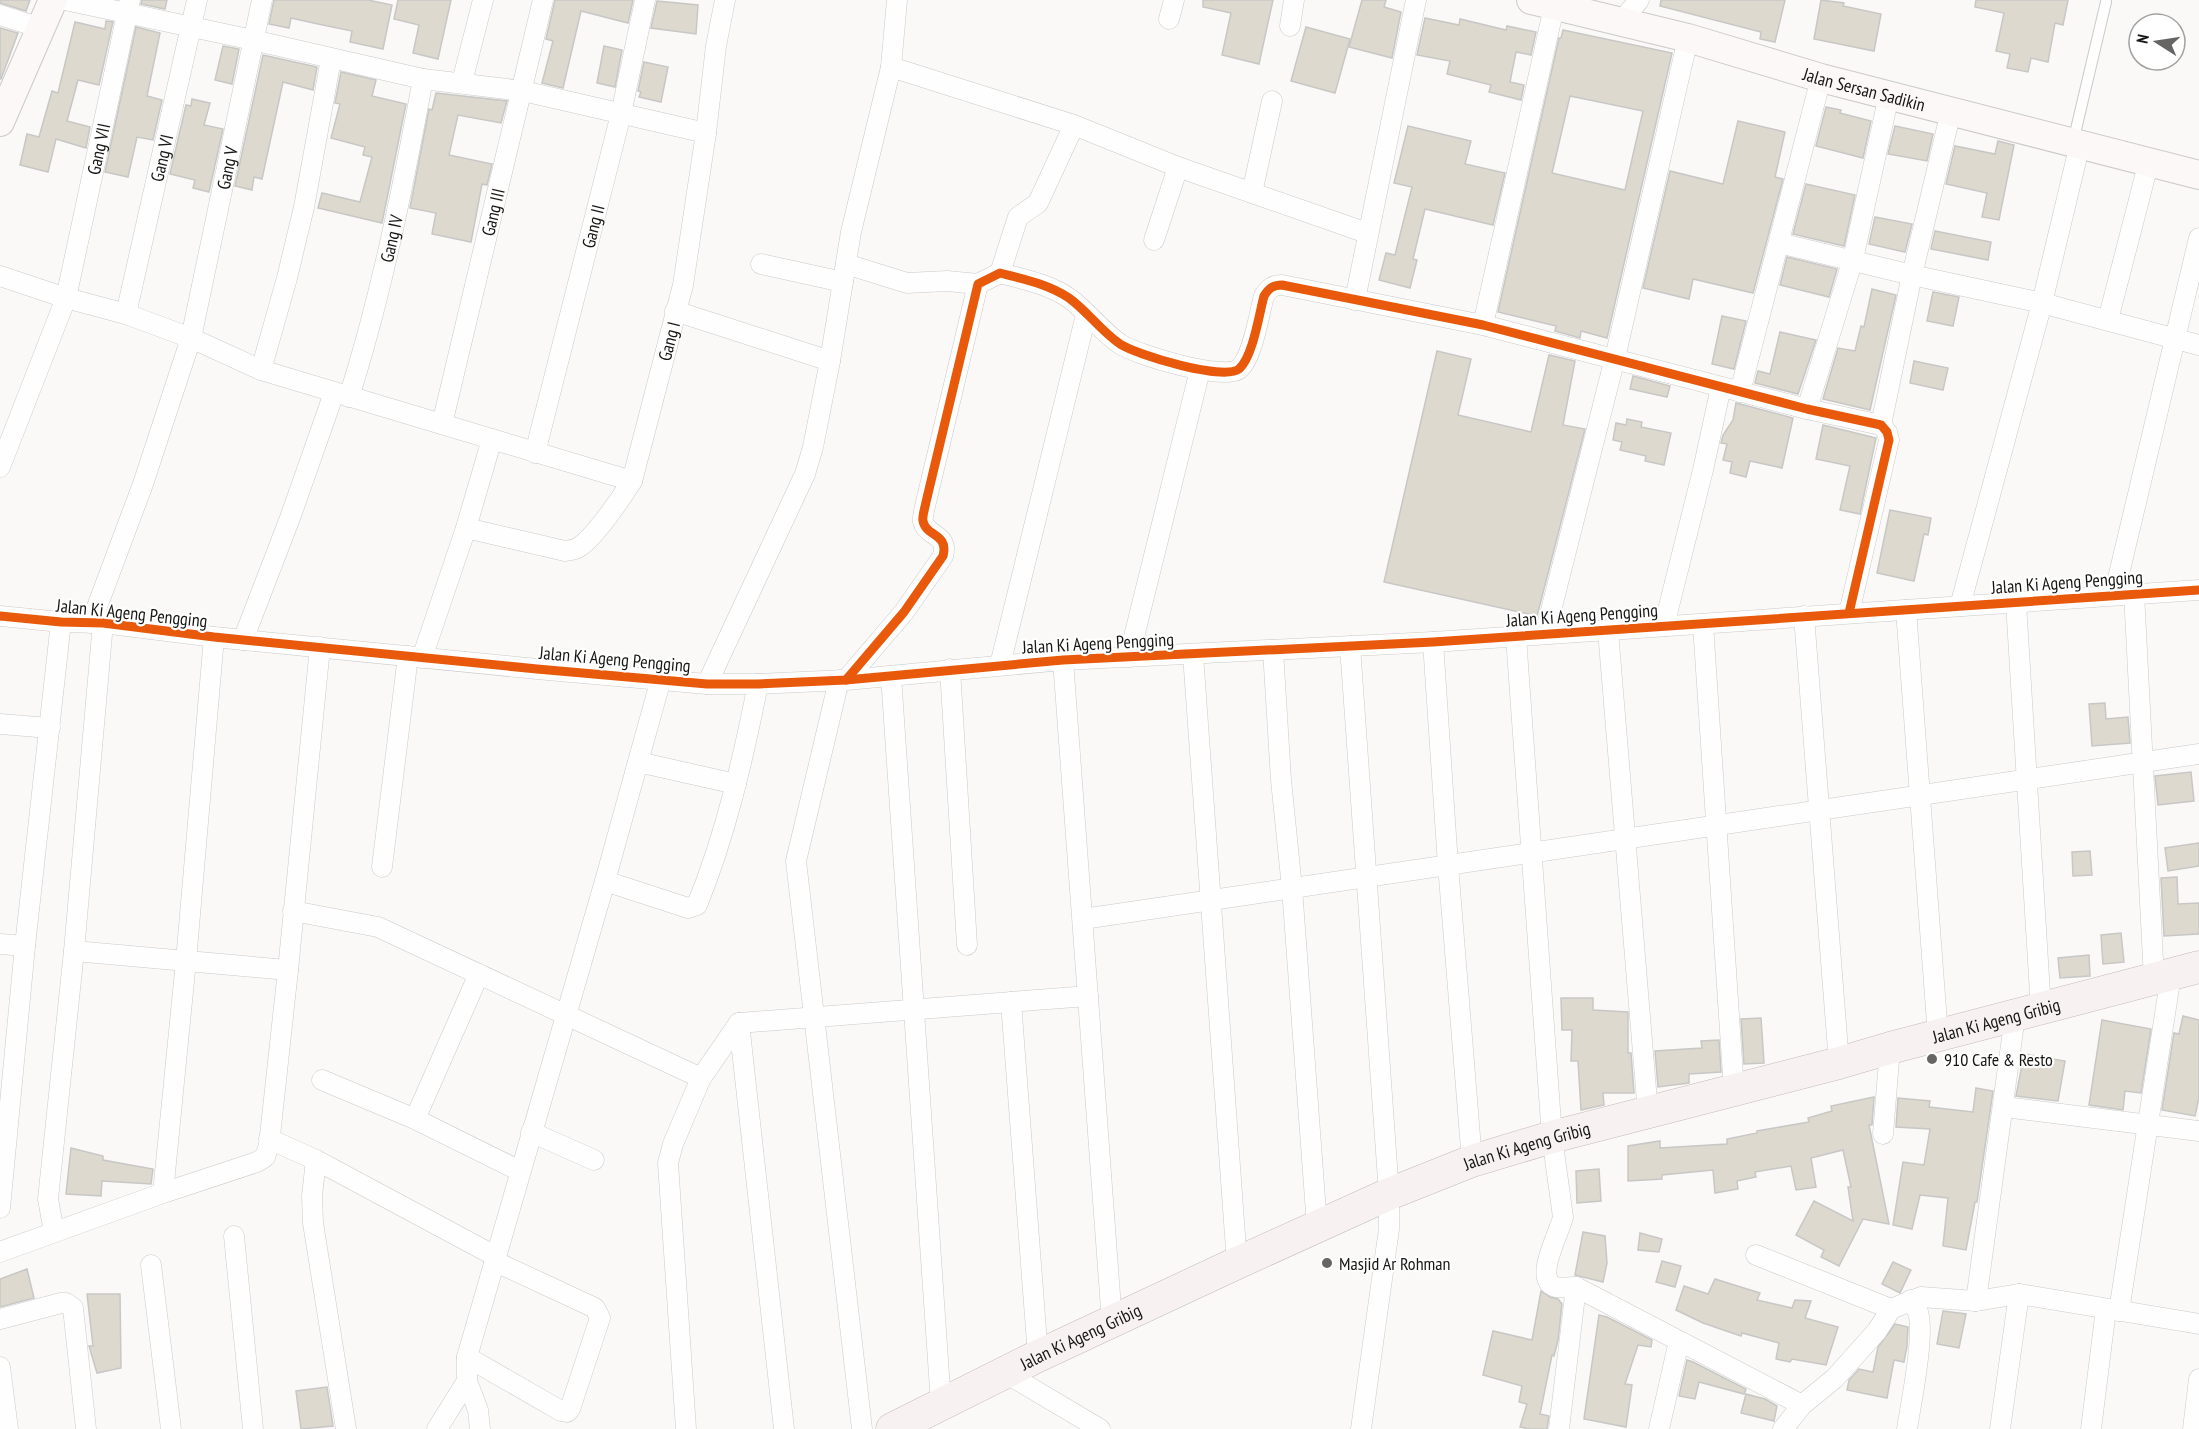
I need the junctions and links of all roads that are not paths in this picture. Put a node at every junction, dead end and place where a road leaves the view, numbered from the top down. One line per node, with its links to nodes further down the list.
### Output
1 (53, 0): 22 (main road)
2 (65, 0): 16 (street)
3 (197, 0): 21 (street, Gang VI)
4 (262, 0): 24 (street, Gang V)
5 (483, 0): 29 (street)
6 (543, 0): 30 (street, Gang III)
7 (645, 0): 34 (street, Gang II)
8 (725, 0): 37 (street, Gang I)
9 (1174, 0): 18 (street)
10 (1294, 0): 20 (street)
11 (1416, 0): 43 (street)
12 (1639, 0): 19 (street)
13 (891, 1): 26 (street)
14 (2106, 2): 38 (lane)
15 (1543, 3): 19 (main road, Jalan Sersan Sadikin); 61 (street)
16 (129, 6): 21 (street); 54 (street, Gang VII)
17 (0, 15): 22 (street)
18 (1168, 19)
19 (1620, 23): 23 (main road, Jalan Sersan Sadikin)
20 (1290, 26)
21 (191, 27): 24 (street); 58 (street, Gang VI)
22 (41, 28): 35 (main road)
23 (1688, 38): 27 (main road, Jalan Sersan Sadikin); 65 (street)
24 (253, 40): 25 (street); 62 (street, Gang V)
25 (331, 59): 28 (street); 67 (street)
26 (891, 67): 36 (street); 49 (street)
27 (1821, 78): 31 (main road, Jalan Sersan Sadikin); 46 (street)
28 (423, 80): 29 (street); 70 (street, Gang IV)
29 (462, 82): 30 (street)
30 (523, 91): 34 (street); 72 (street, Gang III)
31 (1889, 95): 33 (main road, Jalan Sersan Sadikin); 47 (street)
32 (1272, 101): 42 (street)
33 (1951, 111): 38 (main road, Jalan Sersan Sadikin); 51 (street)
34 (621, 114): 37 (street); 75 (street, Gang II)
35 (1, 117)
36 (1074, 125): 40 (street); 50 (street)
37 (706, 133): 57 (street, Gang I)
38 (2076, 143): 39 (main road, Jalan Sersan Sadikin); 56 (street)
39 (2149, 161): 41 (main road, Jalan Sersan Sadikin); 60 (street)
40 (1178, 167): 42 (street); 45 (street)
41 (2199, 175)
42 (1252, 193): 43 (street)
43 (1367, 233): 55 (street)
44 (2199, 238): 63 (street)
45 (1154, 240)
46 (1779, 243): 47 (street); 69 (street)
47 (1853, 259): 51 (street); 71 (street)
48 (761, 264): 49 (street)
49 (844, 273): 53 (street); 66 (street)
50 (1000, 273): 53 (street); 59 (street)
51 (1912, 275): 56 (street); 73 (street)
52 (0, 276): 54 (street)
53 (978, 284): 109 (street)
54 (66, 298): 58 (street); 76 (street, Gang VII)
55 (1355, 300): 61 (street); 68 (street)
56 (2042, 303): 60 (street); 83 (street)
57 (675, 311): 66 (street); 77 (street, Gang I)
58 (126, 314): 62 (street)
59 (1086, 315): 68 (street); 105 (street)
60 (2108, 320): 63 (street)
61 (1483, 325): 65 (street)
62 (191, 338): 67 (street); 89 (street, Gang V)
63 (2175, 340): 64 (street); 81 (street)
64 (2199, 345)
65 (1615, 358): 69 (street); 93 (street)
66 (830, 361): 110 (street)
67 (261, 370): 70 (street)
68 (1200, 370): 103 (street)
69 (1731, 389): 71 (street); 91 (street)
70 (341, 395): 72 (street); 96 (street, Gang IV)
71 (1808, 409): 73 (street)
72 (442, 424): 74 (street)
73 (1881, 425): 85 (street)
74 (492, 439): 75 (street); 78 (street)
75 (535, 453): 77 (street)
76 (0, 466)
77 (632, 481): 78 (street, Gang I)
78 (466, 528): 102 (street)
79 (2199, 590): 80 (street, Jalan Ki Ageng Pengging)
80 (2134, 594): 81 (street, Jalan Ki Ageng Pengging); 116 (street)
81 (2114, 595): 82 (street, Jalan Ki Ageng Pengging)
82 (2016, 603): 83 (street, Jalan Ki Ageng Pengging); 117 (street)
83 (1960, 606): 84 (street, Jalan Ki Ageng Pengging)
84 (1906, 610): 85 (street, Jalan Ki Ageng Pengging); 119 (street)
85 (1849, 613): 87 (street, Jalan Ki Ageng Pengging)
86 (0, 616): 88 (street, Jalan Ki Ageng Pengging)
87 (1804, 616): 90 (street, Jalan Ki Ageng Pengging); 120 (street)
88 (61, 622): 89 (street, Jalan Ki Ageng Pengging); 113 (street)
89 (97, 623): 95 (street, Jalan Ki Ageng Pengging); 135 (street, Gang V)
90 (1703, 624): 91 (street, Jalan Ki Ageng Pengging); 121 (street)
91 (1664, 626): 92 (street, Jalan Ki Ageng Pengging)
92 (1608, 631): 93 (street, Jalan Ki Ageng Pengging); 122 (street)
93 (1545, 634): 94 (street, Jalan Ki Ageng Pengging)
94 (1516, 637): 97 (street, Jalan Ki Ageng Pengging); 123 (street)
95 (214, 638): 96 (street, Jalan Ki Ageng Pengging); 136 (street)
96 (243, 640): 99 (street, Jalan Ki Ageng Pengging)
97 (1433, 642): 98 (street, Jalan Ki Ageng Pengging); 124 (street)
98 (1350, 646): 100 (street, Jalan Ki Ageng Pengging); 126 (street)
99 (320, 647): 102 (street, Jalan Ki Ageng Pengging); 130 (street)
100 (1273, 650): 101 (street, Jalan Ki Ageng Pengging); 128 (street)
101 (1192, 655): 103 (street, Jalan Ki Ageng Pengging); 129 (street)
102 (415, 657): 108 (street, Jalan Ki Ageng Pengging); 125 (street)
103 (1129, 657): 104 (street, Jalan Ki Ageng Pengging)
104 (1063, 660): 105 (street, Jalan Ki Ageng Pengging); 131 (street)
105 (1000, 665): 106 (street, Jalan Ki Ageng Pengging)
106 (950, 669): 107 (street, Jalan Ki Ageng Pengging); 133 (street)
107 (891, 676): 109 (street, Jalan Ki Ageng Pengging); 142 (street)
108 (661, 679): 110 (street, Jalan Ki Ageng Pengging); 115 (street)
109 (842, 680): 111 (street, Jalan Ki Ageng Pengging); 145 (street)
110 (707, 684): 111 (street, Jalan Ki Ageng Pengging)
111 (758, 684): 118 (street)
112 (0, 724): 113 (street)
113 (50, 728): 134 (street)
114 (2199, 753): 116 (street)
115 (638, 762): 118 (street); 127 (street)
116 (2142, 762): 117 (street); 139 (street)
117 (2028, 779): 119 (street); 143 (street)
118 (736, 784): 127 (street)
119 (1921, 795): 120 (street); 147 (street)
120 (1820, 810): 121 (street); 149 (street)
121 (1716, 825): 122 (street); 152 (street)
122 (1627, 839): 123 (street); 154 (street)
123 (1531, 853): 124 (street); 160 (street)
124 (1448, 865): 126 (street); 164 (street)
125 (382, 867)
126 (1366, 877): 128 (street); 167 (street)
127 (605, 881): 144 (street)
128 (1292, 888): 129 (street); 169 (street)
129 (1212, 900): 131 (street); 175 (street)
130 (293, 911): 137 (street); 138 (street)
131 (1083, 920): 140 (street)
132 (0, 944): 134 (street)
133 (967, 945)
134 (25, 946): 168 (street)
135 (74, 951): 136 (street); 170 (street, Gang V)
136 (186, 961): 137 (street); 166 (street)
137 (288, 970): 161 (street)
138 (479, 974): 144 (street); 155 (street)
139 (2175, 974): 143 (main road, Jalan Ki Ageng Gribig); 156 (street)
140 (1088, 996): 141 (street); 184 (street)
141 (1011, 1002): 142 (street); 187 (street)
142 (914, 1009): 145 (street); 193 (street)
143 (2028, 1013): 147 (main road, Jalan Ki Ageng Gribig); 153 (street)
144 (566, 1015): 150 (street); 158 (street)
145 (814, 1017): 146 (street); 205 (street)
146 (739, 1023): 150 (street); 204 (street)
147 (1938, 1036): 148 (main road, Jalan Ki Ageng Gribig)
148 (1890, 1048): 149 (main road, Jalan Ki Ageng Gribig); 159 (street)
149 (1839, 1064): 152 (main road, Jalan Ki Ageng Gribig)
150 (701, 1078): 203 (street)
151 (322, 1080): 155 (street)
152 (1734, 1091): 154 (main road, Jalan Ki Ageng Gribig)
153 (2004, 1107): 156 (street); 180 (street)
154 (1648, 1113): 160 (main road, Jalan Ki Ageng Gribig)
155 (415, 1119): 165 (street)
156 (2149, 1124): 157 (street); 182 (street)
157 (2199, 1131)
158 (531, 1132): 163 (street); 165 (street)
159 (1883, 1134)
160 (1552, 1137): 164 (main road, Jalan Ki Ageng Gribig); 177 (street)
161 (269, 1139): 162 (street); 166 (street)
162 (316, 1160): 174 (street); 200 (street)
163 (594, 1160)
164 (1472, 1161): 167 (main road, Jalan Ki Ageng Gribig)
165 (520, 1171): 174 (street)
166 (163, 1193): 170 (street)
167 (1389, 1194): 169 (main road, Jalan Ki Ageng Gribig); 207 (street)
168 (0, 1208)
169 (1317, 1226): 175 (main road, Jalan Ki Ageng Gribig)
170 (54, 1232): 172 (street)
171 (234, 1236): 199 (street)
172 (0, 1252)
173 (1756, 1255): 181 (street)
174 (494, 1258): 188 (street); 188 (street)
175 (1237, 1263): 184 (main road, Jalan Ki Ageng Gribig)
176 (151, 1265): 198 (street)
177 (1576, 1287): 186 (street); 208 (street)
178 (2019, 1294): 180 (street); 182 (street); 212 (street)
179 (1911, 1300): 180 (street); 181 (street); 211 (street)
180 (1976, 1301)
181 (1891, 1309): 194 (street)
182 (2113, 1310): 185 (street); 213 (street)
183 (0, 1319): 197 (street)
184 (1112, 1322): 187 (main road, Jalan Ki Ageng Gribig)
185 (2199, 1324)
186 (1678, 1341): 194 (street); 209 (street)
187 (1038, 1356): 190 (main road, Jalan Ki Ageng Gribig)
188 (467, 1357): 192 (street)
189 (0, 1367): 196 (street)
190 (1005, 1372): 193 (main road, Jalan Ki Ageng Gribig); 206 (street)
191 (2199, 1379): 214 (street)
192 (467, 1381): 201 (street); 202 (street)
193 (941, 1404): 195 (main road, Jalan Ki Ageng Gribig)
194 (1802, 1405): 210 (street)
195 (896, 1428)
196 (8, 1429)
197 (86, 1429)
198 (171, 1429)
199 (253, 1429)
200 (346, 1429)
201 (437, 1429)
202 (480, 1429)
203 (686, 1429)
204 (784, 1429)
205 (862, 1429)
206 (1100, 1429)
207 (1361, 1429)
208 (1559, 1429)
209 (1659, 1429)
210 (1783, 1429)
211 (1907, 1429)
212 (2000, 1429)
213 (2091, 1429)
214 (2193, 1429)

